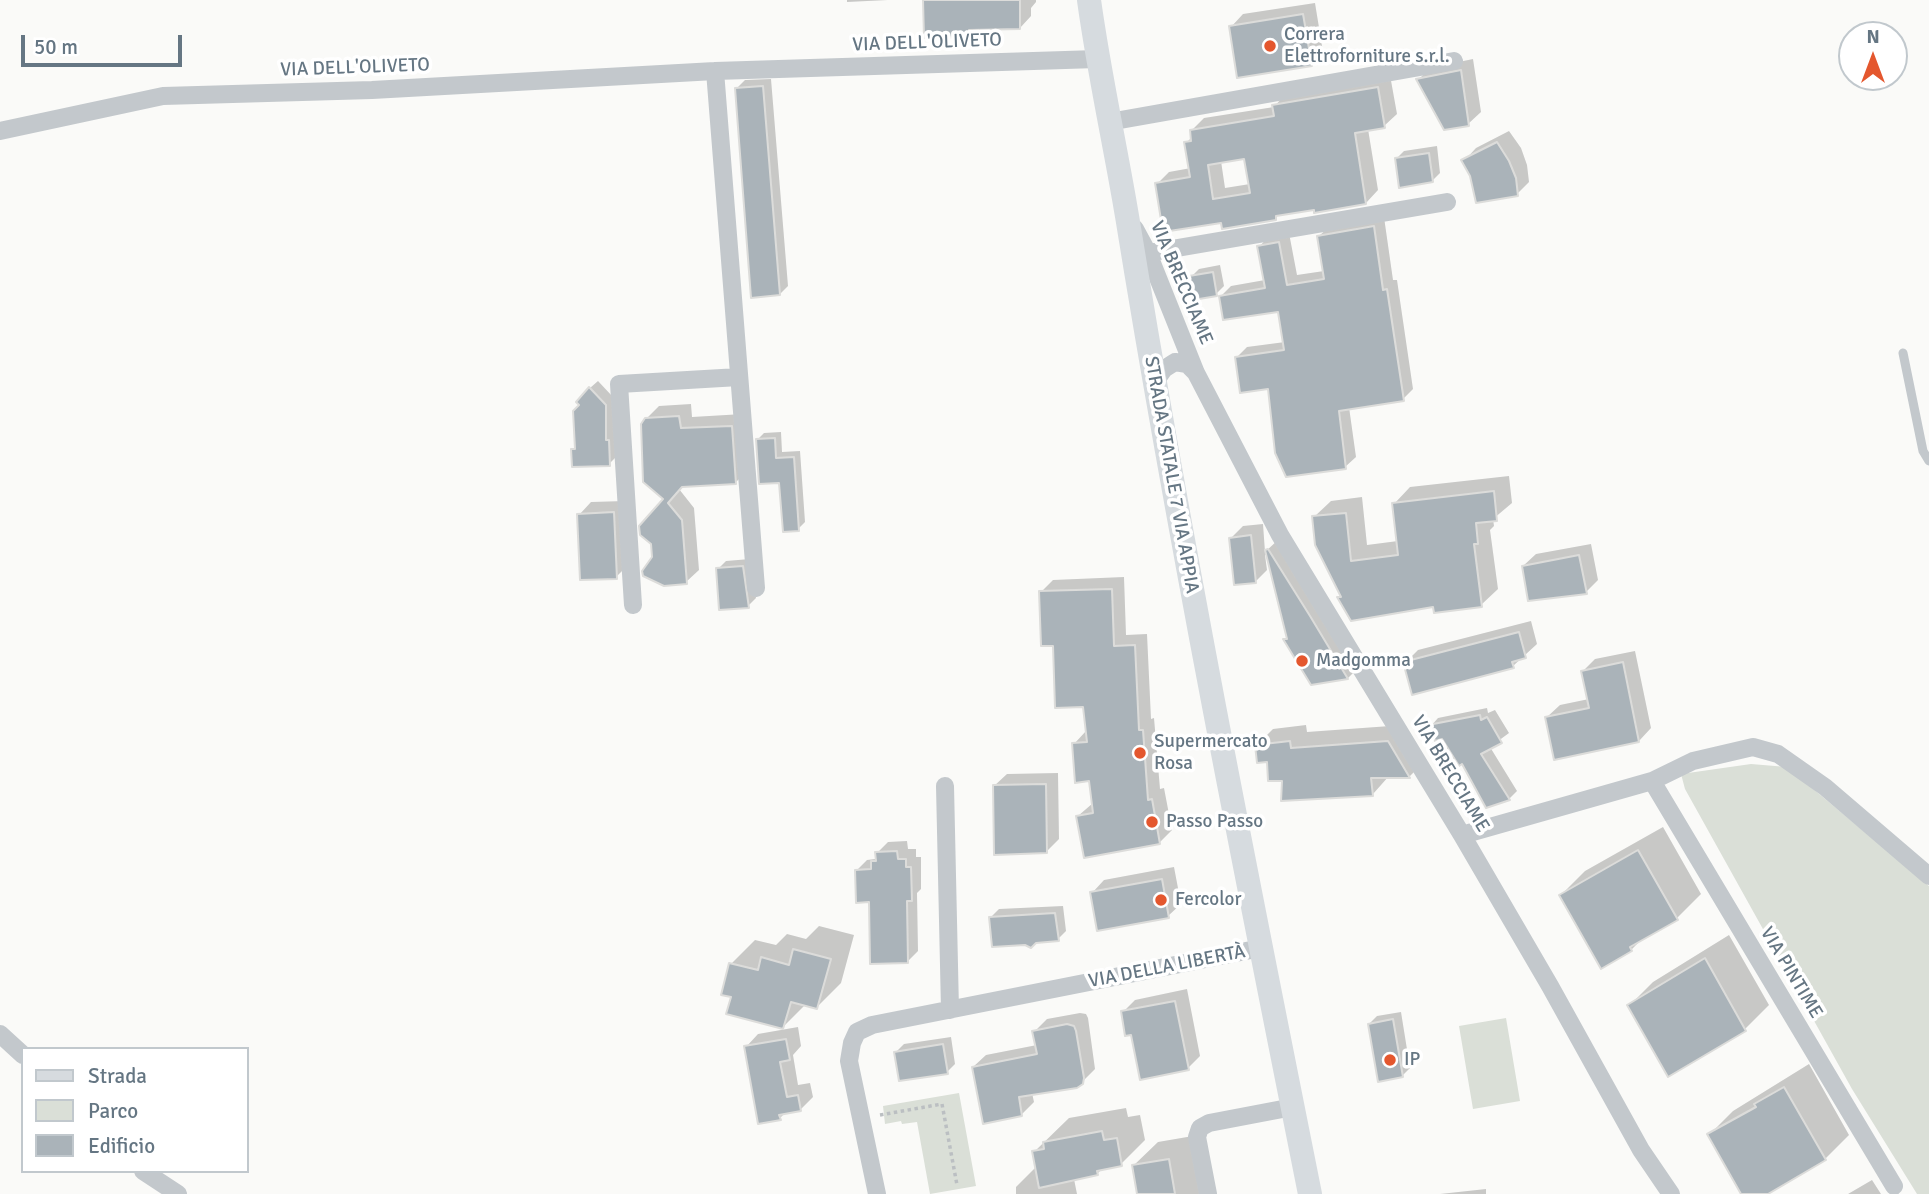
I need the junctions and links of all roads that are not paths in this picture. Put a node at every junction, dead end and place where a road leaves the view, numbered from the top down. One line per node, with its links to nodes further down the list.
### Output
1 (1089, 0): 2 (main road, STRADA STATALE 7 VIA APPIA)
2 (1097, 59): 4 (street, VIA DELL'OLIVETO); 5 (main road, STRADA STATALE 7 VIA APPIA)
3 (1454, 61): 5 (street)
4 (715, 71): 6 (street, VIA DELL'OLIVETO); 12 (street)
5 (1109, 122): 8 (main road, STRADA STATALE 7 VIA APPIA)
6 (0, 131)
7 (1447, 202): 9 (street)
8 (1126, 211): 9 (street, VIA BRECCIAME); 13 (main road, STRADA STATALE 7 VIA APPIA)
9 (1148, 253): 11 (street, VIA BRECCIAME)
10 (1903, 353): 14 (lane)
11 (1196, 373): 13 (street, VIA BRECCIAME); 19 (street, VIA BRECCIAME)
12 (739, 377): 15 (street); 16 (street)
13 (1154, 383): 21 (main road, STRADA STATALE 7 VIA APPIA)
14 (1929, 461)
15 (756, 588)
16 (633, 605)
17 (1653, 781): 19 (street); 20 (street); 27 (street, VIA PINTIME)
18 (945, 786): 22 (street)
19 (1462, 835): 32 (street, VIA BRECCIAME)
20 (1929, 876)
21 (1261, 948): 22 (street, VIA DELLA LIBERTÀ); 25 (main road, VIA DELLA LIBERTÀ)
22 (950, 1010): 29 (street, VIA DELLA LIBERTÀ)
23 (0, 1034): 24 (street)
24 (21, 1053)
25 (1293, 1107): 30 (street); 31 (main road, VIA DELLA LIBERTÀ)
26 (146, 1173): 28 (street)
27 (1894, 1186)
28 (178, 1194)
29 (877, 1194)
30 (1208, 1194)
31 (1310, 1194)
32 (1671, 1194)

